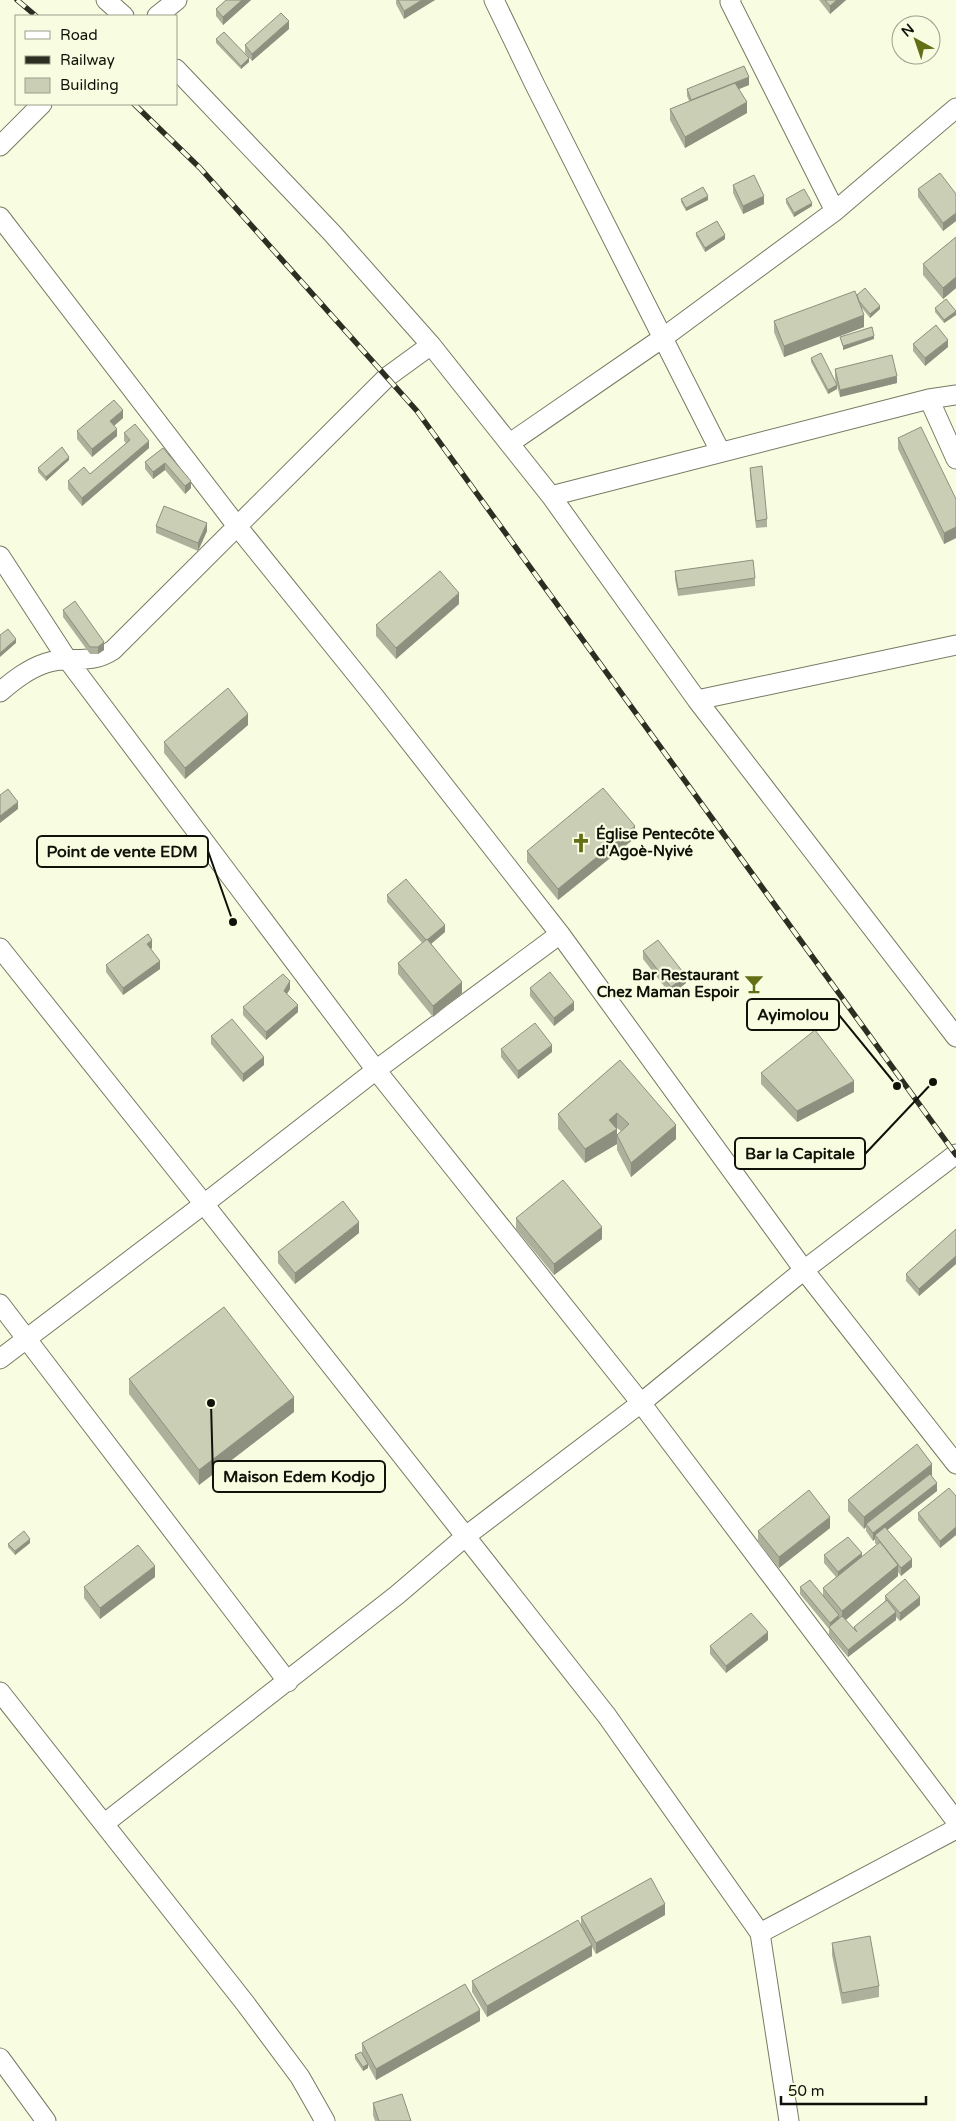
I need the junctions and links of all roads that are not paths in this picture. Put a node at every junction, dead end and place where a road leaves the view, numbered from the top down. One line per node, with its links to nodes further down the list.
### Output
1 (106, 0): 5 (street)
2 (177, 0): 6 (street)
3 (494, 0): 13 (street)
4 (730, 0): 11 (street)
5 (123, 15)
6 (159, 15)
7 (178, 71): 14 (street)
8 (41, 105): 10 (street)
9 (956, 108): 11 (street)
10 (0, 146)
11 (835, 211): 13 (street)
12 (0, 217): 21 (street)
13 (664, 337): 17 (street); 18 (street)
14 (431, 345): 17 (street); 21 (street)
15 (956, 394): 16 (street)
16 (929, 399): 18 (street); 19 (street)
17 (510, 443): 20 (street)
18 (720, 451): 20 (street)
19 (956, 459)
20 (551, 496): 26 (street)
21 (237, 526): 24 (street); 27 (street)
22 (0, 556): 24 (street)
23 (956, 645): 26 (street)
24 (68, 659): 25 (street); 31 (street)
25 (0, 692)
26 (698, 700): 29 (street)
27 (560, 934): 31 (street); 34 (street)
28 (0, 948): 33 (street)
29 (949, 1016): 30 (street)
30 (956, 1037)
31 (376, 1070): 33 (street); 38 (street)
32 (956, 1154): 34 (street)
33 (204, 1204): 36 (street); 40 (street)
34 (804, 1270): 38 (street); 39 (street)
35 (0, 1304): 36 (street)
36 (27, 1339): 37 (street); 41 (street)
37 (0, 1359)
38 (641, 1403): 40 (street); 43 (street)
39 (956, 1464)
40 (466, 1536): 41 (street); 46 (street)
41 (288, 1682): 44 (street)
42 (0, 1692): 44 (street)
43 (956, 1820)
44 (105, 1823): 49 (street)
45 (956, 1829): 46 (street)
46 (760, 1933): 50 (street)
47 (0, 2058): 48 (street)
48 (46, 2121)
49 (325, 2121)
50 (789, 2121)

